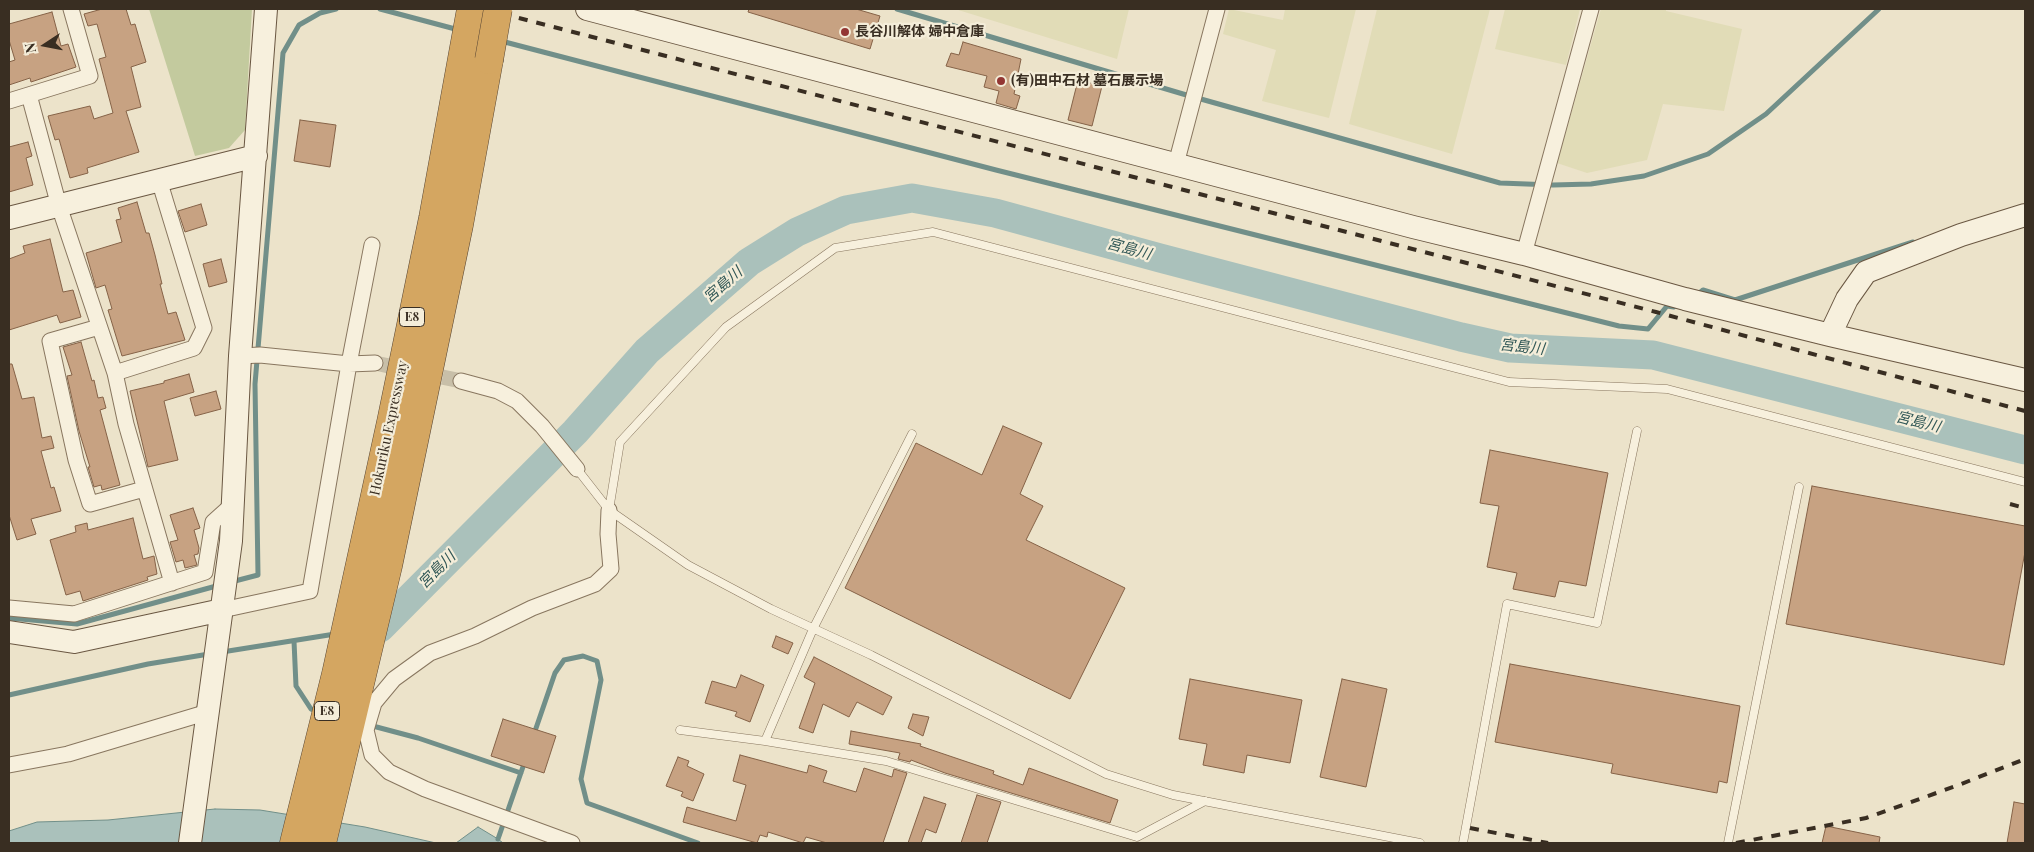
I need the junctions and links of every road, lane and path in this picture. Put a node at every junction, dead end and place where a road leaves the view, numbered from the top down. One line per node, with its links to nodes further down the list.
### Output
1 (71, 9): 8 (street)
2 (266, 9): 10 (street)
3 (471, 9): 45 (highway, Hokuriku Expressway / E8)
4 (498, 9): 46 (highway, Hokuriku Expressway / E8, bridge)
5 (587, 9): 11 (street)
6 (1217, 9): 11 (street)
7 (1591, 9): 17 (street)
8 (29, 95): 9 (street); 13 (street)
9 (9, 101)
10 (256, 156): 12 (street); 20 (street)
11 (1176, 164): 17 (street)
12 (159, 180): 13 (street); 23 (street)
13 (59, 206): 15 (street); 18 (street)
14 (2025, 214): 19 (street)
15 (9, 218)
16 (372, 245): 22 (street)
17 (1524, 254): 19 (street)
18 (99, 327): 23 (street); 31 (street)
19 (1830, 335): 24 (street)
20 (240, 356): 22 (street); 32 (street)
21 (375, 363): 22 (street)
22 (349, 364): 36 (street)
23 (115, 373): 31 (street)
24 (2025, 380)
25 (461, 381): 28 (street)
26 (1637, 431): 49 (lane)
27 (912, 434): 37 (lane)
28 (577, 469): 33 (lane)
29 (2025, 482): 33 (lane)
30 (1799, 487): 50 (lane)
31 (144, 489): 34 (street)
32 (233, 504): 34 (street); 36 (street)
33 (610, 510): 37 (lane); 47 (street)
34 (172, 583): 35 (street)
35 (9, 608)
36 (222, 610): 38 (street); 39 (street)
37 (814, 628): 41 (lane); 43 (lane)
38 (9, 632)
39 (207, 721): 42 (street); 44 (street)
40 (680, 730): 41 (lane)
41 (764, 741): 43 (lane)
42 (9, 765)
43 (1205, 801): 48 (lane)
44 (190, 843)
45 (294, 843)
46 (322, 843)
47 (572, 843)
48 (1420, 843)
49 (1463, 843)
50 (1728, 843)

